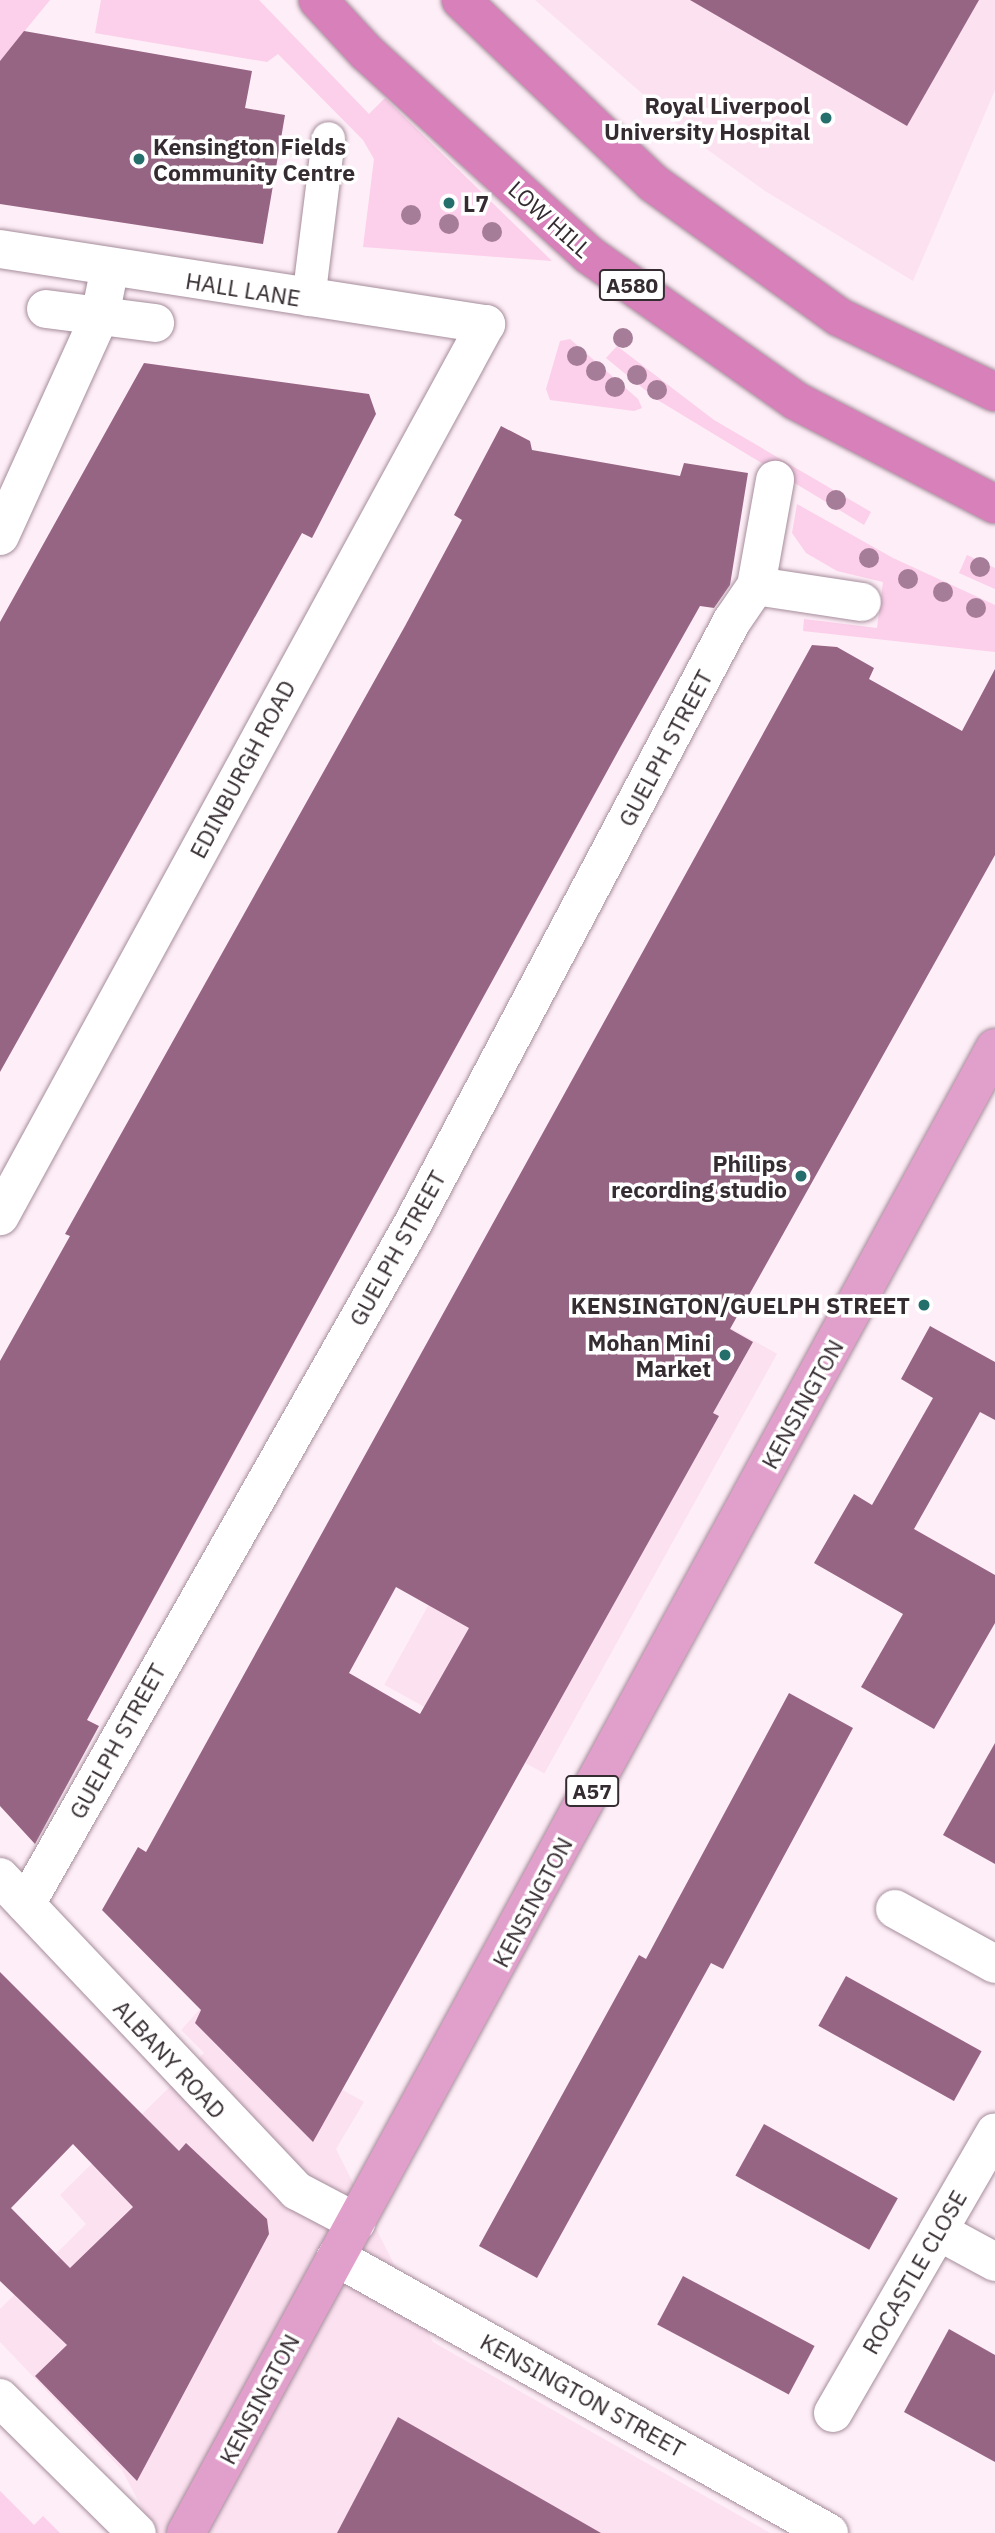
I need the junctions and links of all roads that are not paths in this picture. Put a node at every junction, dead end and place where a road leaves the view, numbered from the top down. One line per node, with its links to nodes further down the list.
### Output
1 (318, 0): 13 (highway, LOW HILL / A580)
2 (461, 0): 11 (highway)
3 (328, 138): 6 (lane)
4 (0, 249): 5 (street, HALL LANE)
5 (110, 267): 6 (street, HALL LANE); 8 (street)
6 (308, 299): 10 (street, HALL LANE)
7 (46, 309): 8 (street)
8 (100, 316): 9 (street); 14 (street)
9 (155, 323)
10 (486, 324): 18 (street, EDINBURGH ROAD)
11 (995, 392)
12 (775, 480): 15 (street, GUELPH STREET)
13 (995, 504)
14 (0, 536)
15 (756, 586): 16 (street); 20 (street, GUELPH STREET)
16 (862, 602)
17 (995, 1048): 24 (main road, KENSINGTON / A57)
18 (0, 1216)
19 (0, 1877): 20 (street, ALBANY ROAD)
20 (26, 1904): 24 (street, ALBANY ROAD)
21 (895, 1909): 22 (street)
22 (995, 1964)
23 (995, 2132): 25 (street, ROCASTLE CLOSE)
24 (356, 2222): 26 (main road, KENSINGTON / A57)
25 (938, 2231): 27 (street); 29 (street, ROCASTLE CLOSE)
26 (336, 2257): 31 (main road, KENSINGTON / A57); 32 (street, KENSINGTON STREET)
27 (995, 2262)
28 (0, 2398): 30 (street)
29 (833, 2413)
30 (138, 2533)
31 (186, 2533)
32 (829, 2533)

